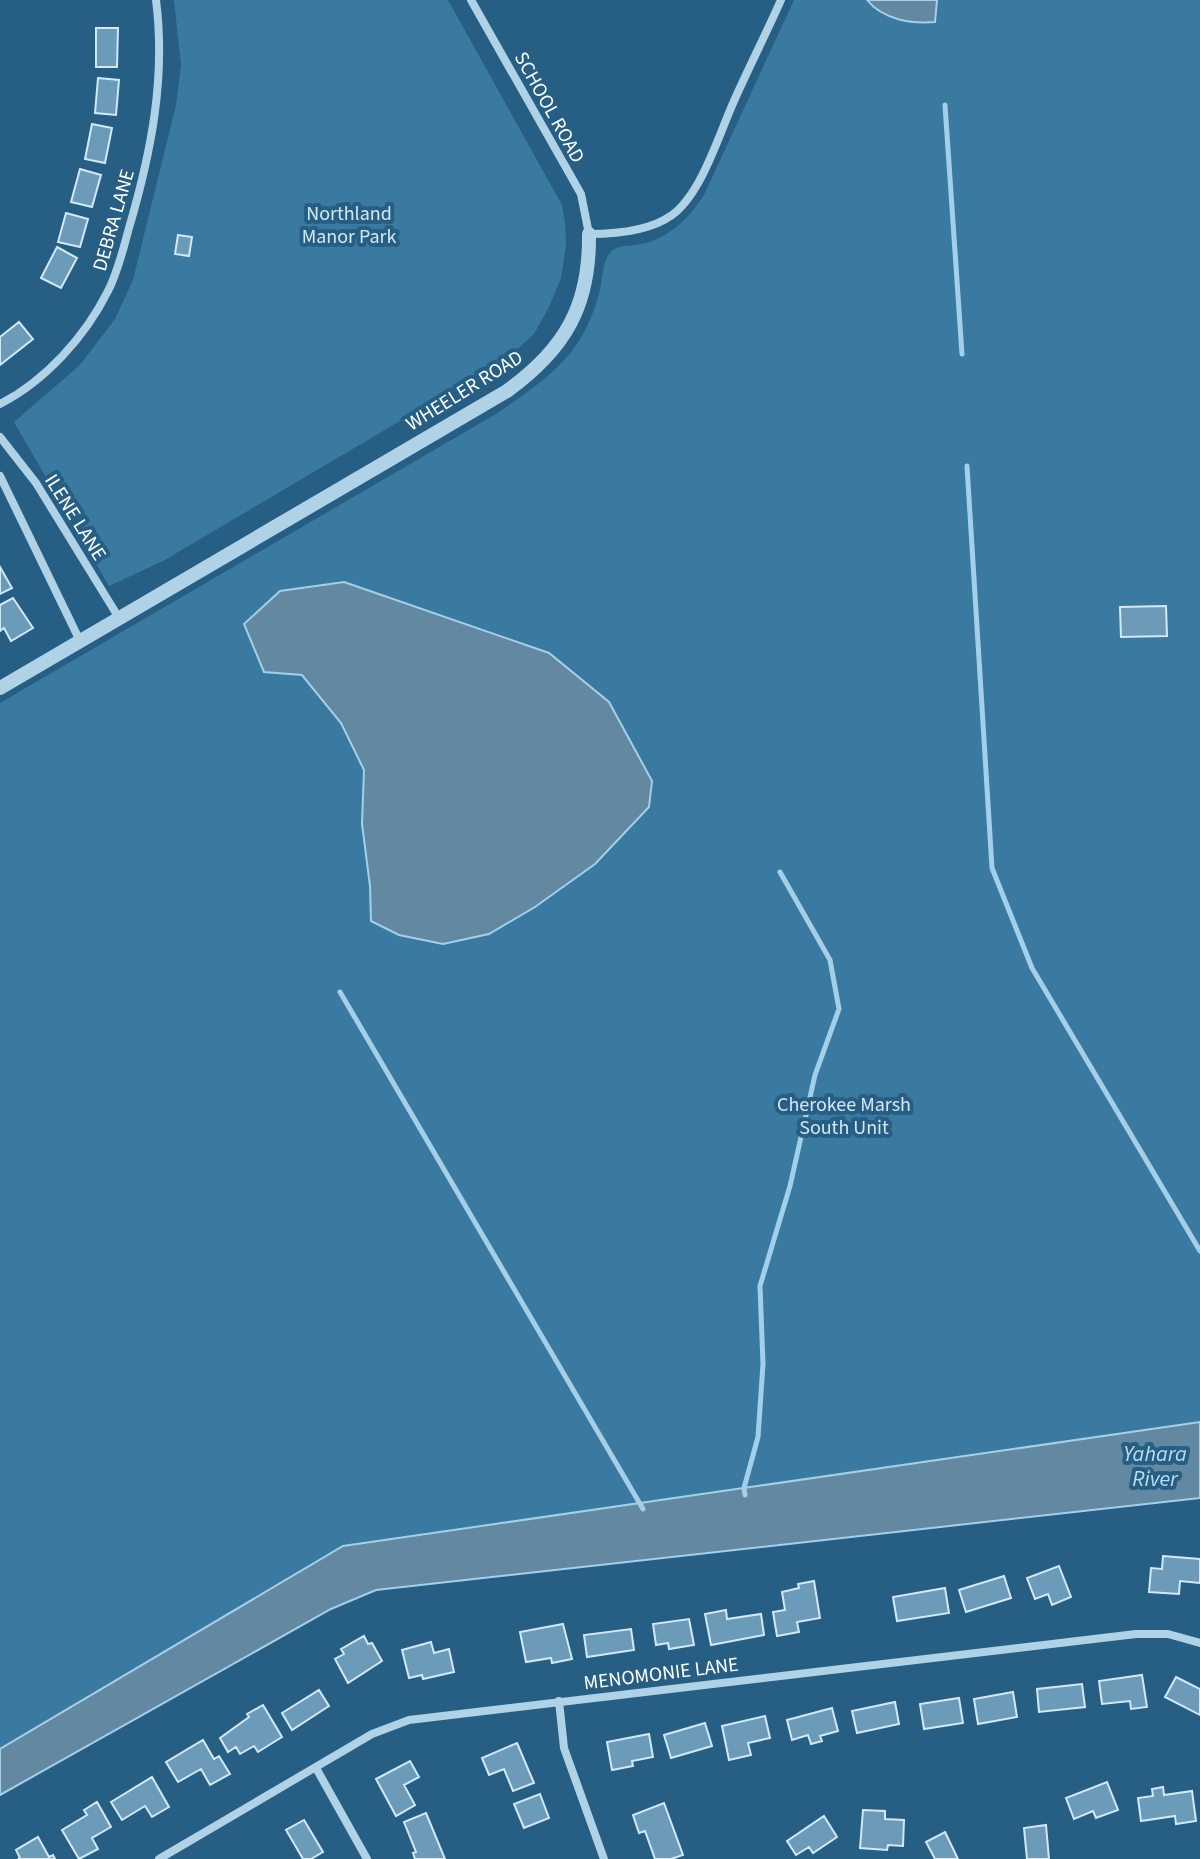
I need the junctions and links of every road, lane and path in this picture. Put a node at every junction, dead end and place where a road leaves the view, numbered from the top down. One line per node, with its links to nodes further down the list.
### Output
1 (156, 0): 5 (street, DEBRA LANE)
2 (471, 0): 4 (street, SCHOOL ROAD)
3 (781, 0): 4 (street)
4 (589, 234): 8 (street, WHEELER ROAD)
5 (0, 404)
6 (0, 437): 8 (street, ILENE LANE)
7 (0, 476): 9 (street)
8 (119, 618): 9 (street, WHEELER ROAD)
9 (80, 641): 10 (street, WHEELER ROAD)
10 (0, 688)
11 (1200, 1643): 12 (street, MENOMONIE LANE)
12 (559, 1701): 13 (street, MENOMONIE LANE); 16 (street)
13 (316, 1768): 14 (street, MENOMONIE LANE); 15 (street)
14 (159, 1859)
15 (367, 1859)
16 (604, 1859)

